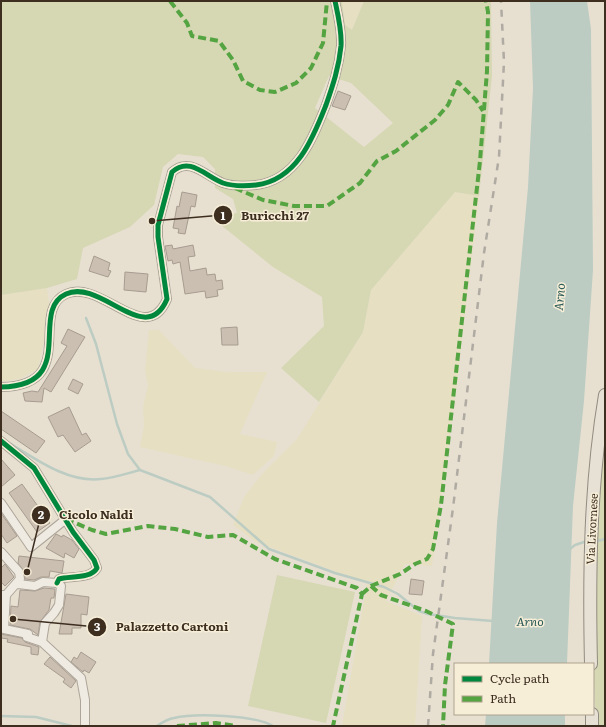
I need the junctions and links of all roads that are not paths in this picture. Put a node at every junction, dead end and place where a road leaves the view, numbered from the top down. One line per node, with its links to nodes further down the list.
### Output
1 (335, 1): 2 (street)
2 (1, 386)
3 (605, 396): 12 (main road, Via Livornese)
4 (1, 441): 6 (street)
5 (1, 503): 6 (street)
6 (66, 519): 9 (street)
7 (1, 552): 8 (street)
8 (19, 581): 9 (street); 10 (street)
9 (57, 583): 11 (street)
10 (3, 595): 11 (street)
11 (42, 642): 14 (street)
12 (591, 663)
13 (592, 715): 15 (main road)
14 (85, 726)
15 (592, 726)

